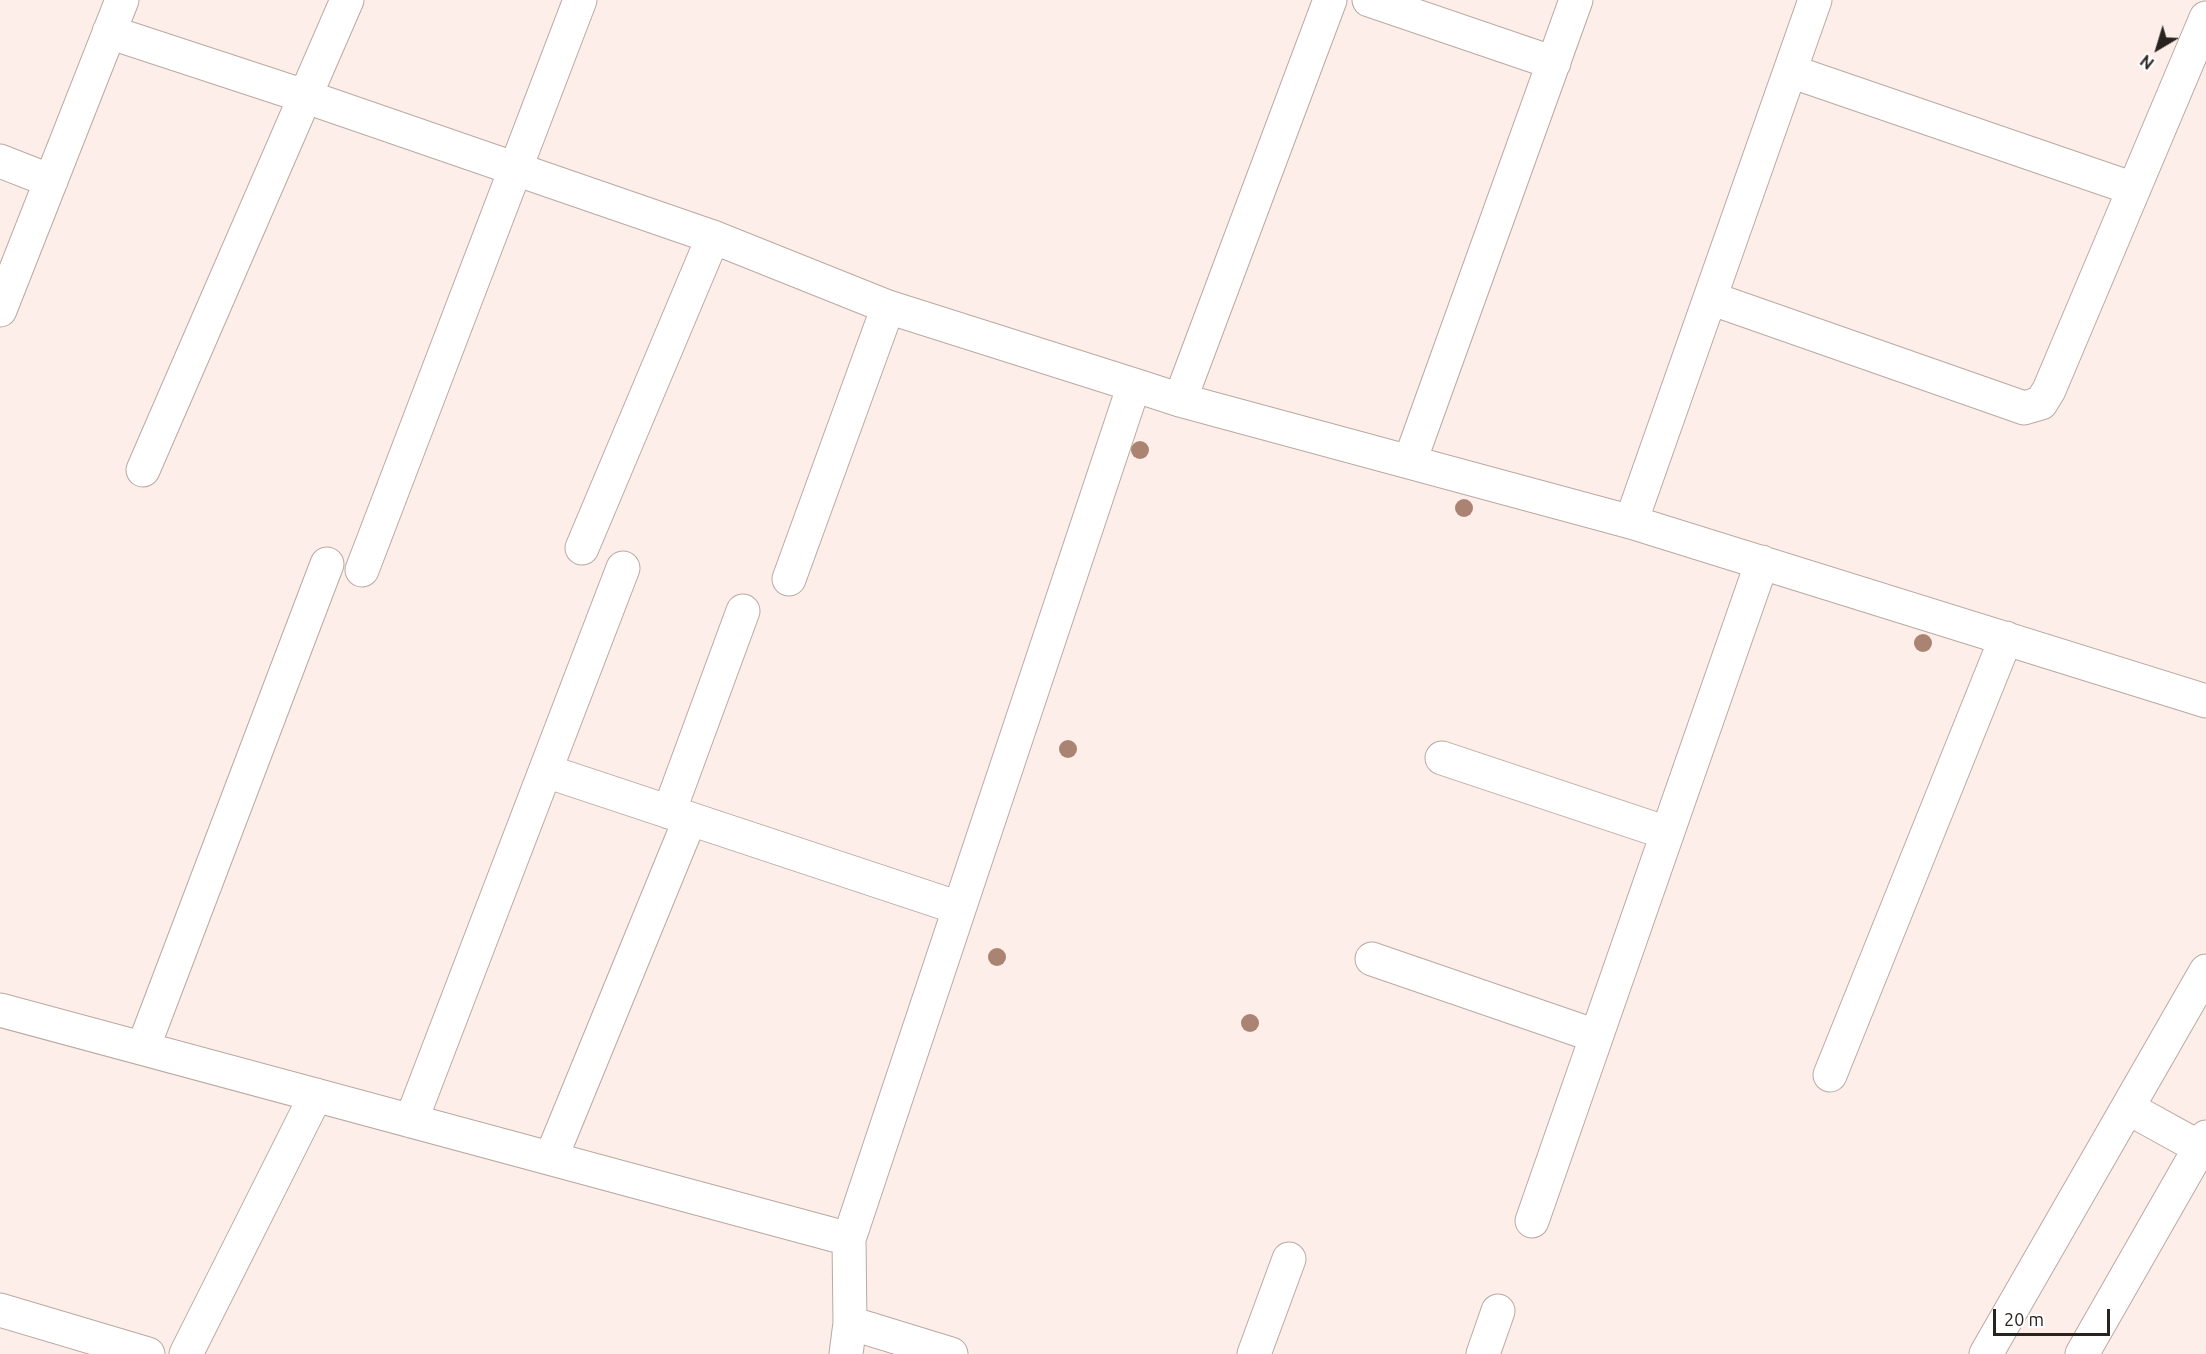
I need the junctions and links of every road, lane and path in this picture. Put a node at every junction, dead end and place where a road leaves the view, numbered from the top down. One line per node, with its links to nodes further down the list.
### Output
1 (122, 0): 9 (street)
2 (347, 0): 12 (street)
3 (580, 0): 14 (street)
4 (1330, 0): 22 (street)
5 (1369, 0): 10 (street)
6 (1576, 0): 10 (street)
7 (1815, 0): 11 (street)
8 (2206, 18): 16 (street)
9 (109, 32): 12 (street); 15 (street)
10 (1554, 63): 23 (street)
11 (1790, 71): 16 (street); 18 (street)
12 (307, 97): 14 (street); 24 (street)
13 (0, 161): 15 (street)
14 (516, 169): 17 (street); 30 (street)
15 (51, 181): 20 (street)
16 (2134, 189): 18 (street)
17 (713, 237): 19 (street); 26 (street)
18 (1710, 298): 25 (street)
19 (888, 307): 21 (street); 31 (street)
20 (0, 310)
21 (1134, 385): 22 (street); 39 (street)
22 (1180, 400): 23 (street)
23 (1410, 461): 25 (street)
24 (143, 470)
25 (1631, 522): 27 (street)
26 (582, 548)
27 (1762, 562): 33 (street); 38 (street)
28 (327, 564): 44 (street)
29 (623, 568): 36 (street)
30 (362, 570)
31 (789, 579)
32 (743, 611): 37 (street)
33 (2006, 638): 34 (street); 45 (street)
34 (2206, 701)
35 (1442, 758): 38 (street)
36 (546, 771): 37 (street); 48 (street)
37 (679, 815): 39 (street); 50 (street)
38 (1667, 833): 43 (street)
39 (959, 908): 52 (street)
40 (1372, 959): 43 (street)
41 (2206, 970): 47 (street)
42 (0, 1010): 44 (street)
43 (1596, 1036): 51 (street)
44 (143, 1048): 46 (street)
45 (1830, 1075)
46 (316, 1095): 48 (street); 58 (street)
47 (2128, 1108): 49 (street); 62 (street)
48 (411, 1121): 50 (street)
49 (2204, 1145): 63 (street)
50 (551, 1158): 52 (street)
51 (1532, 1221)
52 (849, 1239): 56 (street)
53 (1288, 1259): 60 (street)
54 (0, 1310): 57 (street)
55 (1498, 1311): 61 (street)
56 (848, 1338): 59 (street)
57 (148, 1354)
58 (186, 1354)
59 (951, 1354)
60 (1254, 1354)
61 (1483, 1354)
62 (1986, 1354)
63 (2082, 1354)

